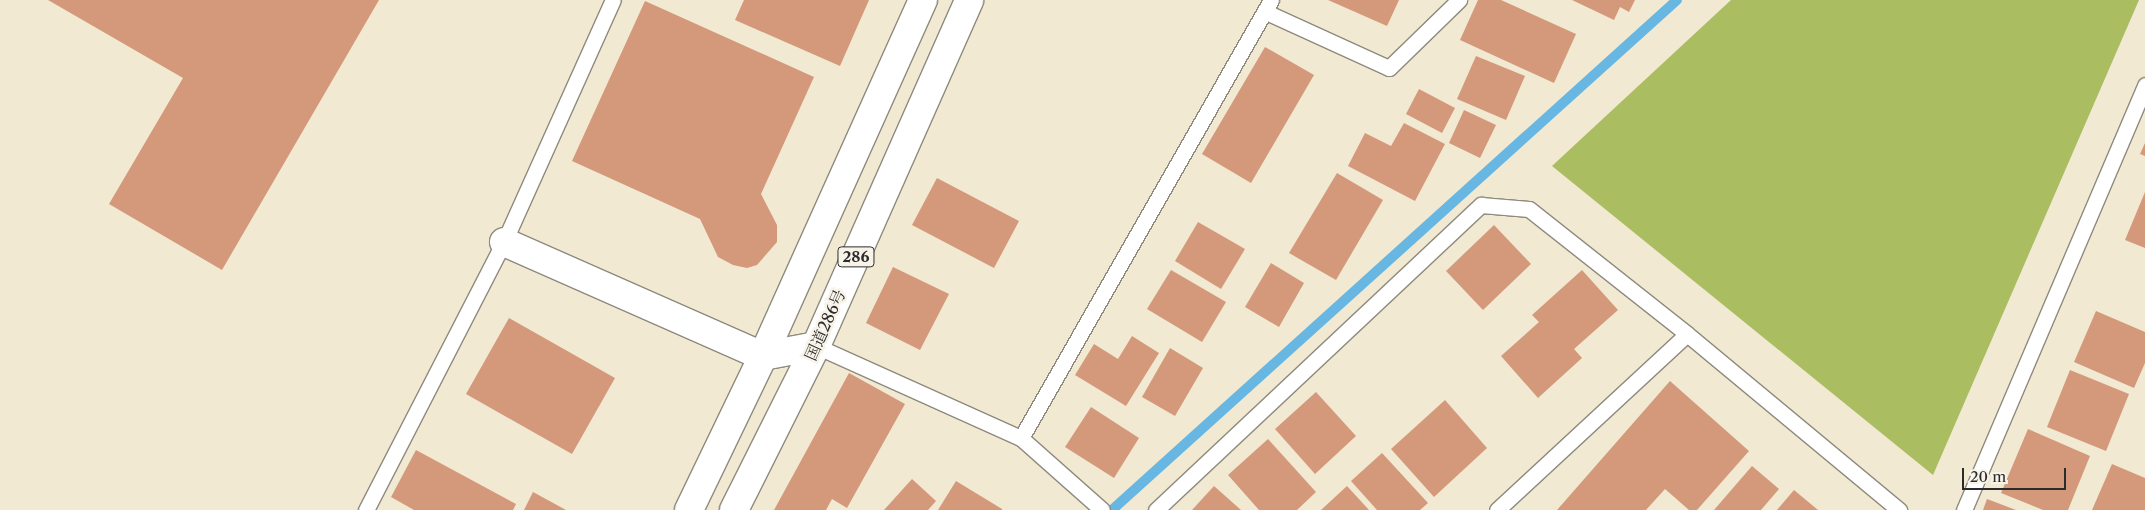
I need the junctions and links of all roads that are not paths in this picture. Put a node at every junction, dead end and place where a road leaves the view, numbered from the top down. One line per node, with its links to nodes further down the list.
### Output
1 (614, 0): 7 (lane)
2 (923, 0): 10 (main road, 286)
3 (969, 0): 9 (main road, 国道286号 / 286)
4 (1459, 0): 5 (lane)
5 (1269, 6): 11 (lane)
6 (2145, 85): 19 (lane)
7 (504, 242): 10 (main road); 12 (lane)
8 (1687, 334): 16 (lane); 17 (lane); 18 (lane)
9 (816, 346): 10 (main road); 11 (lane); 14 (main road, 国道286号 / 286)
10 (763, 356): 13 (main road, 286)
11 (1021, 438): 15 (lane)
12 (366, 510)
13 (689, 510)
14 (734, 510)
15 (1102, 510)
16 (1156, 510)
17 (1497, 510)
18 (1899, 510)
19 (1964, 510)

